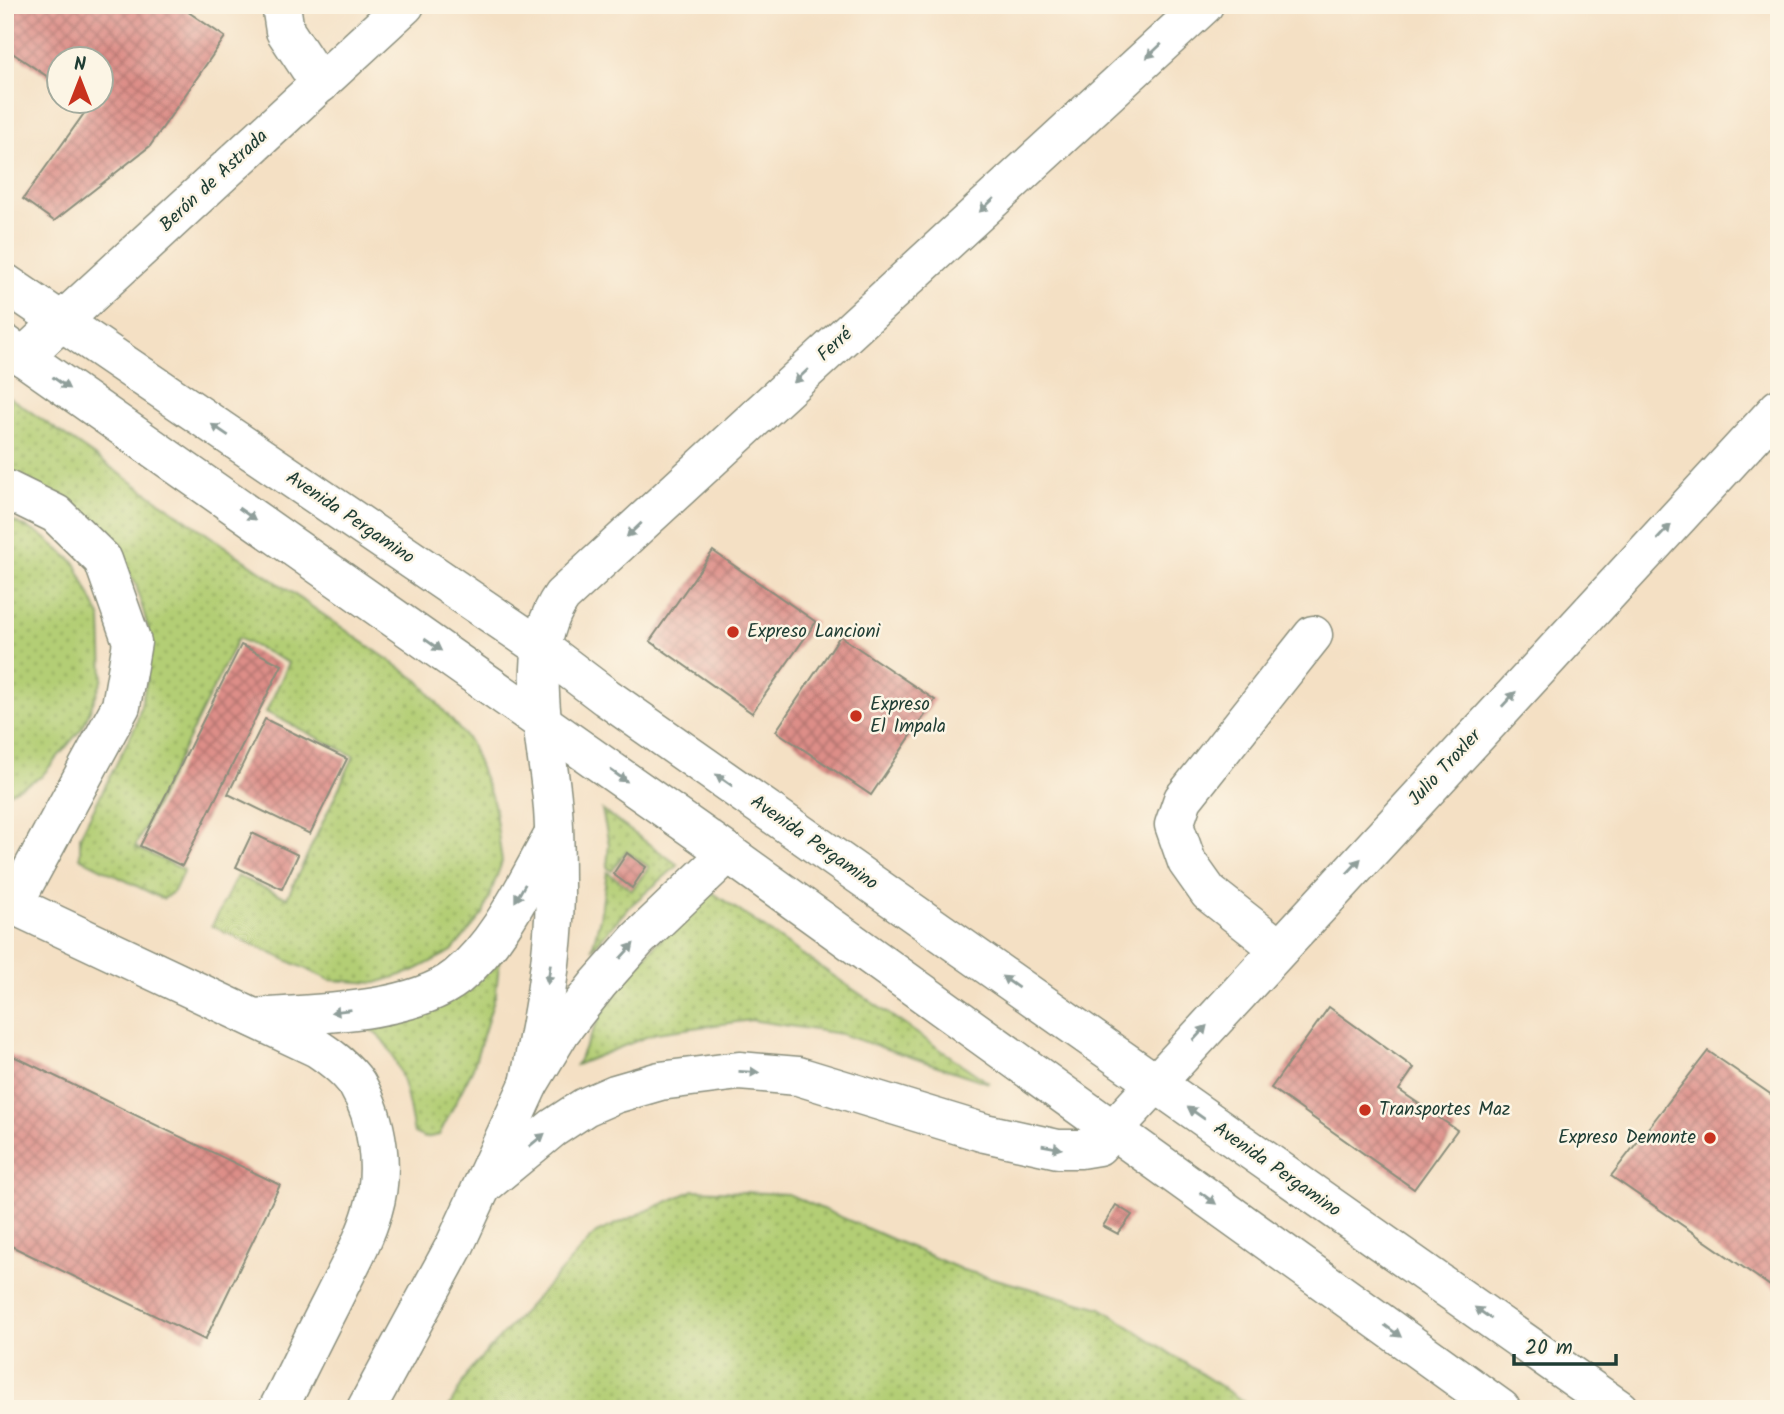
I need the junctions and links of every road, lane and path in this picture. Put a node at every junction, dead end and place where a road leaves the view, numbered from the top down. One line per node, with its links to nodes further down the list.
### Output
1 (281, 5): 4 (main road)
2 (405, 5): 4 (main road, Berón de Astrada)
3 (1205, 5): 11 (main road, Ferré, one-way to 11)
4 (320, 83): 6 (main road, Berón de Astrada)
5 (5, 283): 6 (main road, Avenida Pergamino)
6 (61, 322): 7 (main road, Berón de Astrada); 11 (main road, Avenida Pergamino, one-way to 6)
7 (14, 350): 12 (main road, one-way to 12)
8 (1779, 408): 16 (main road, Julio Troxler, one-way to 8)
9 (5, 489): 15 (main road)
10 (1313, 635): 16 (main road)
11 (540, 647): 12 (main road, Ferré); 18 (main road, Avenida Pergamino, one-way to 11)
12 (542, 722): 13 (main road, Ferré); 14 (main road, one-way to 14)
13 (554, 834): 17 (main road, one-way to 17); 19 (main road, Ferré, one-way to 19)
14 (728, 853): 19 (main road, one-way to 14); 20 (main road)
15 (9, 903): 17 (main road)
16 (1279, 948): 18 (main road, Julio Troxler, one-way to 16)
17 (252, 1018): 22 (main road)
18 (1154, 1083): 20 (main road, Julio Troxler); 25 (main road, Avenida Pergamino, one-way to 18)
19 (529, 1084): 21 (main road)
20 (1113, 1130): 21 (main road, Julio Troxler, one-way to 20); 24 (main road, one-way to 24)
21 (485, 1184): 23 (main road)
22 (278, 1409)
23 (366, 1409)
24 (1501, 1409)
25 (1619, 1409)

